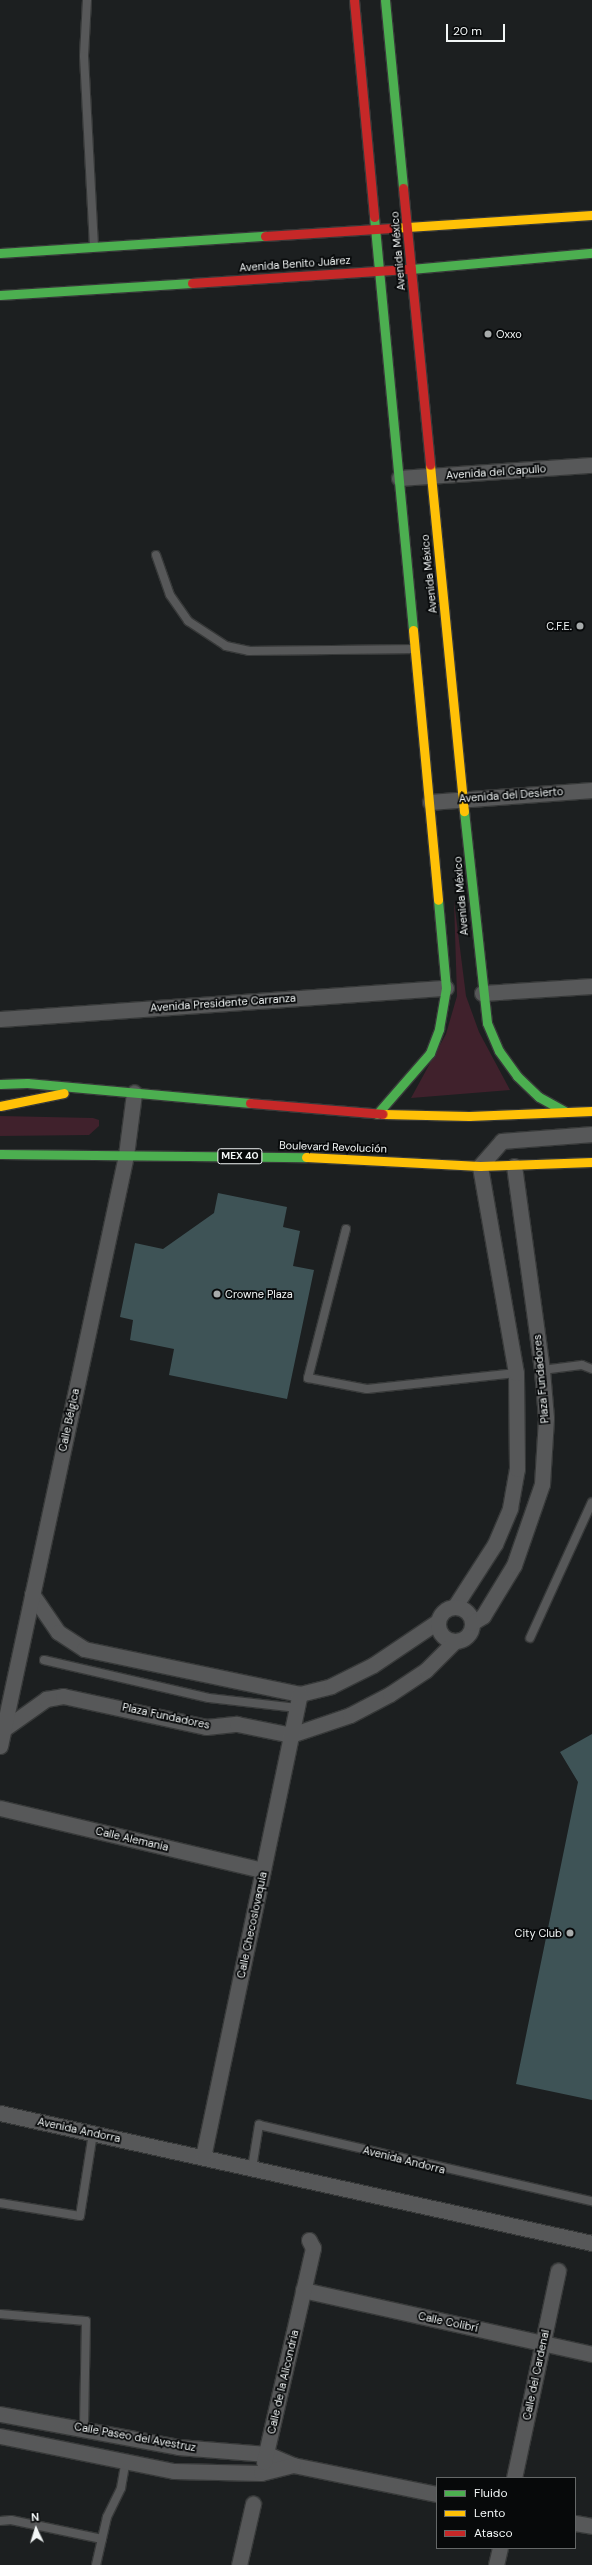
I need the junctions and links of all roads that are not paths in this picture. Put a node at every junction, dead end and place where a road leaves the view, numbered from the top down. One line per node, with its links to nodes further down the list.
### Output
1 (87, 0): 7 (lane)
2 (354, 0): 6 (main road, Avenida México)
3 (385, 0): 5 (main road, Avenida México)
4 (592, 215): 5 (main road)
5 (408, 227): 6 (main road); 10 (main road, Avenida México)
6 (376, 229): 7 (main road); 11 (main road, Avenida México)
7 (94, 247): 8 (main road)
8 (0, 253)
9 (592, 254): 10 (main road, Avenida Benito Juárez)
10 (411, 269): 11 (main road, Avenida Benito Juárez); 14 (main road, Avenida México)
11 (379, 271): 12 (main road, Avenida Benito Juárez); 15 (main road, Avenida México)
12 (0, 295)
13 (592, 465): 14 (street, Avenida del Capullo)
14 (431, 476): 15 (street, Avenida del Capullo); 19 (main road, Avenida México)
15 (399, 478): 17 (main road, Avenida México)
16 (156, 555): 17 (lane)
17 (416, 649): 20 (main road, Avenida México)
18 (592, 790): 19 (street, Avenida del Desierto)
19 (464, 798): 20 (street, Avenida del Desierto); 23 (main road, Avenida México)
20 (430, 802): 22 (main road, Avenida México)
21 (592, 986): 23 (street)
22 (446, 988): 24 (street, Avenida Presidente Carranza); 33 (main road, Avenida México)
23 (482, 993): 32 (main road, Avenida México)
24 (0, 1018)
25 (0, 1076): 26 (main road)
26 (26, 1083): 27 (main road); 28 (main road)
27 (0, 1084)
28 (79, 1089): 29 (main road); 30 (main road)
29 (134, 1092): 33 (main road); 36 (street, Calle Bélgica)
30 (0, 1106)
31 (592, 1111): 32 (main road)
32 (566, 1112): 33 (main road)
33 (377, 1114)
34 (592, 1134): 38 (street)
35 (0, 1154): 36 (main road, Boulevard Revolución / MEX 40)
36 (126, 1155): 38 (main road, Boulevard Revolución / MEX 40); 45 (street, Calle Bélgica)
37 (592, 1162): 39 (main road, Boulevard Revolución / MEX 40)
38 (480, 1166): 39 (main road, Boulevard Revolución / MEX 40); 43 (street)
39 (514, 1166): 42 (street, Plaza Fundadores)
40 (346, 1229): 43 (lane)
41 (592, 1369): 42 (lane)
42 (542, 1370): 43 (street); 48 (street, Plaza Fundadores)
43 (516, 1372): 46 (street)
44 (592, 1502): 49 (lane)
45 (32, 1594): 52 (street); 53 (street, Calle Bélgica)
46 (455, 1606): 47 (street); 48 (street)
47 (438, 1622): 50 (street); 52 (street)
48 (472, 1623): 50 (street)
49 (530, 1638)
50 (455, 1642): 54 (street)
51 (44, 1660): 52 (lane)
52 (299, 1701): 54 (street, Calle Checoslovaquia)
53 (4, 1729): 54 (street, Plaza Fundadores); 55 (street, Calle Bélgica)
54 (291, 1735): 57 (street, Calle Checoslovaquia)
55 (0, 1746)
56 (0, 1808): 57 (street, Calle Alemania)
57 (263, 1870): 60 (street, Calle Checoslovaquia)
58 (0, 2112): 59 (street, Avenida Andorra)
59 (93, 2133): 60 (street, Avenida Andorra); 63 (lane)
60 (203, 2157): 61 (street, Avenida Andorra)
61 (252, 2168): 62 (lane, Avenida Andorra); 65 (street, Avenida Andorra)
62 (592, 2200)
63 (0, 2203)
64 (308, 2240): 67 (street, Calle de la Alicondria)
65 (592, 2242)
66 (558, 2271): 69 (street, Calle del Cardenal)
67 (303, 2290): 69 (street, Calle Colibrí); 74 (street, Calle de la Alicondria)
68 (0, 2314): 72 (lane)
69 (543, 2343): 70 (street, Calle Colibrí); 78 (street, Calle del Cardenal)
70 (592, 2354)
71 (0, 2414): 72 (street, Calle Paseo del Avestruz)
72 (84, 2428): 74 (street, Calle Paseo del Avestruz)
73 (0, 2436): 75 (street, Calle Paseo del Avestruz)
74 (267, 2454): 76 (street, Calle Paseo del Avestruz); 77 (street, Calle de la Alicondria)
75 (126, 2461): 77 (street, Calle Paseo del Avestruz); 84 (lane)
76 (293, 2465): 77 (street, Calle Paseo del Avestruz); 79 (street, Calle Paseo del Avestruz)
77 (261, 2473)
78 (514, 2477)
79 (436, 2494)
80 (253, 2504): 87 (street)
81 (0, 2521): 84 (lane)
82 (576, 2523): 83 (street)
83 (592, 2526)
84 (102, 2539): 86 (lane)
85 (500, 2549): 88 (street)
86 (96, 2565)
87 (239, 2565)
88 (496, 2565)

